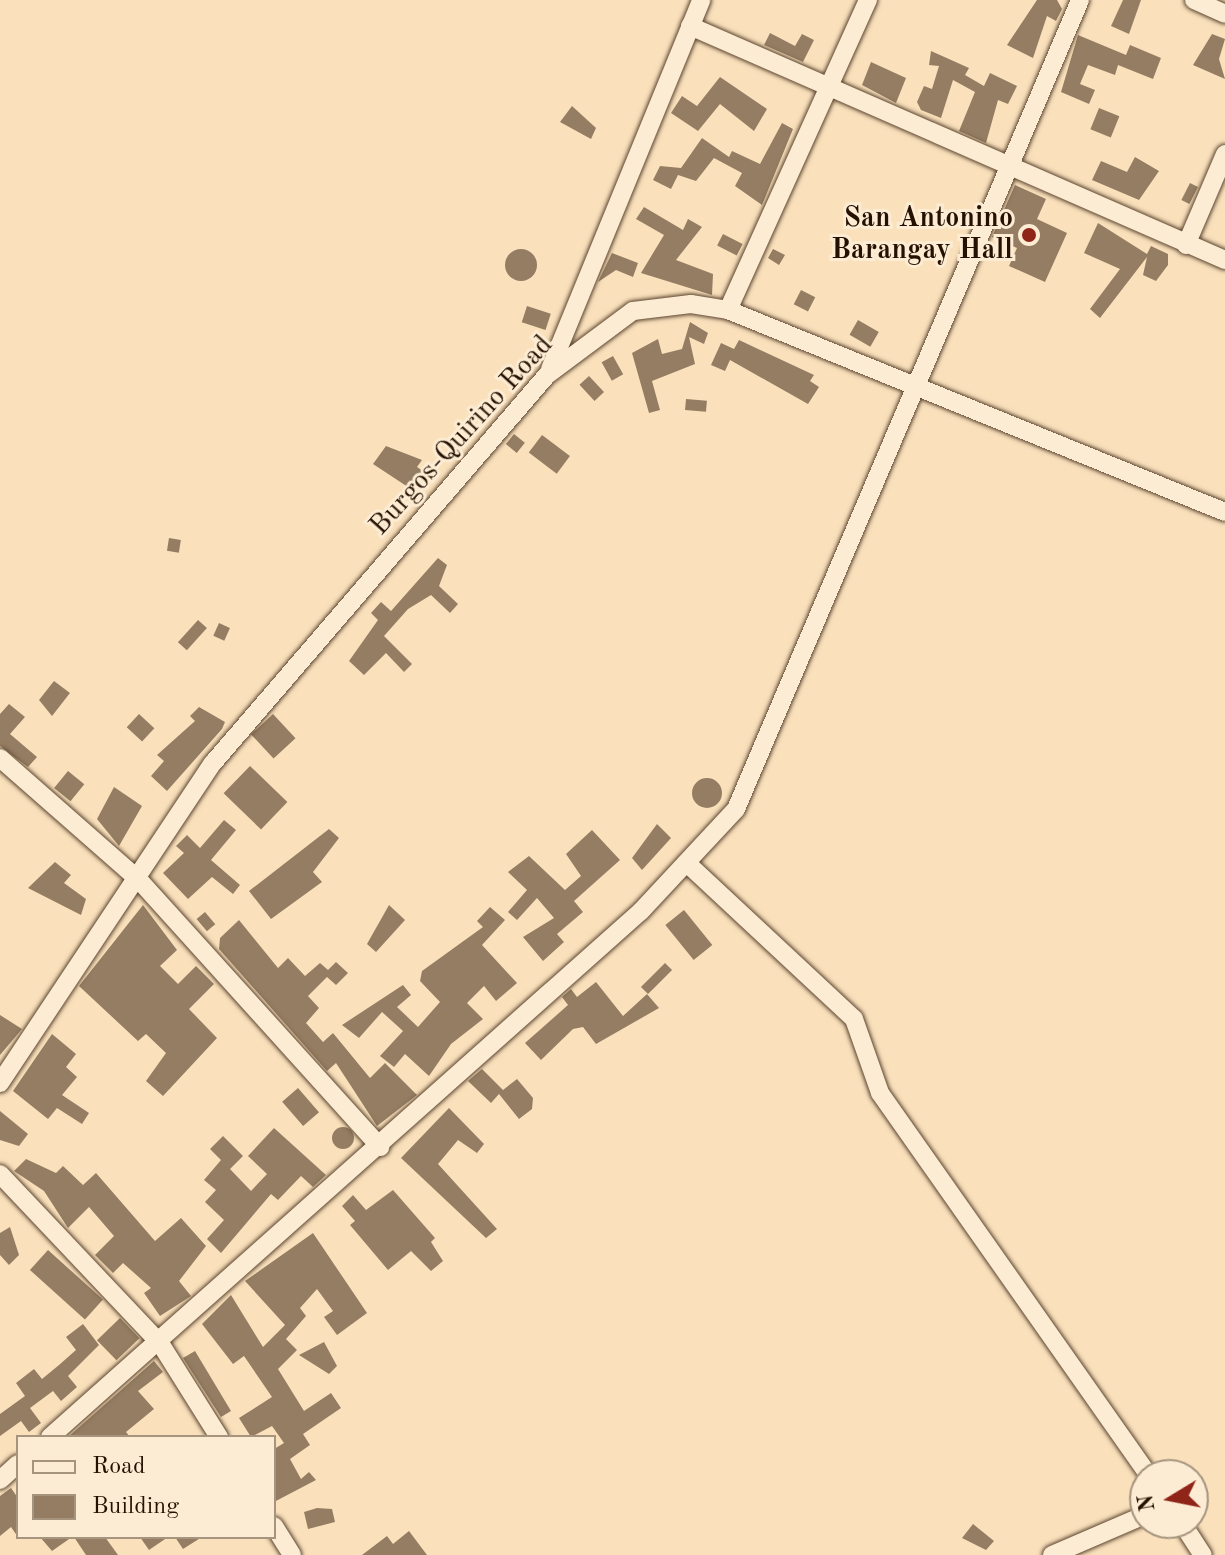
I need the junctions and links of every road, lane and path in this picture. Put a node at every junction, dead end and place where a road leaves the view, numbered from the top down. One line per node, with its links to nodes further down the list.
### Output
1 (701, 0): 6 (street)
2 (868, 0): 7 (street)
3 (1080, 0): 9 (street)
4 (1194, 0): 5 (street)
5 (1225, 14)
6 (690, 26): 7 (street); 13 (street)
7 (831, 92): 9 (street); 12 (street)
8 (1225, 154): 10 (street)
9 (1007, 171): 10 (street); 14 (street)
10 (1186, 245): 11 (street)
11 (1225, 260)
12 (728, 310): 13 (street, Burgos-Quirino Road); 14 (street, Burgos-Quirino Road)
13 (547, 375): 18 (street, Burgos-Quirino Road)
14 (914, 389): 15 (street, Burgos-Quirino Road); 17 (street)
15 (1225, 512)
16 (0, 758): 18 (street)
17 (690, 866): 20 (street); 25 (street)
18 (139, 880): 19 (street, Burgos-Quirino Road); 20 (street)
19 (0, 1083)
20 (380, 1147): 22 (street)
21 (0, 1174): 22 (street)
22 (160, 1343): 23 (street); 24 (street)
23 (52, 1435)
24 (218, 1435)
25 (1137, 1459)
26 (16, 1466): 27 (street)
27 (0, 1480)
28 (1129, 1522): 31 (street)
29 (276, 1529): 30 (street)
30 (292, 1555)
31 (1052, 1555)

